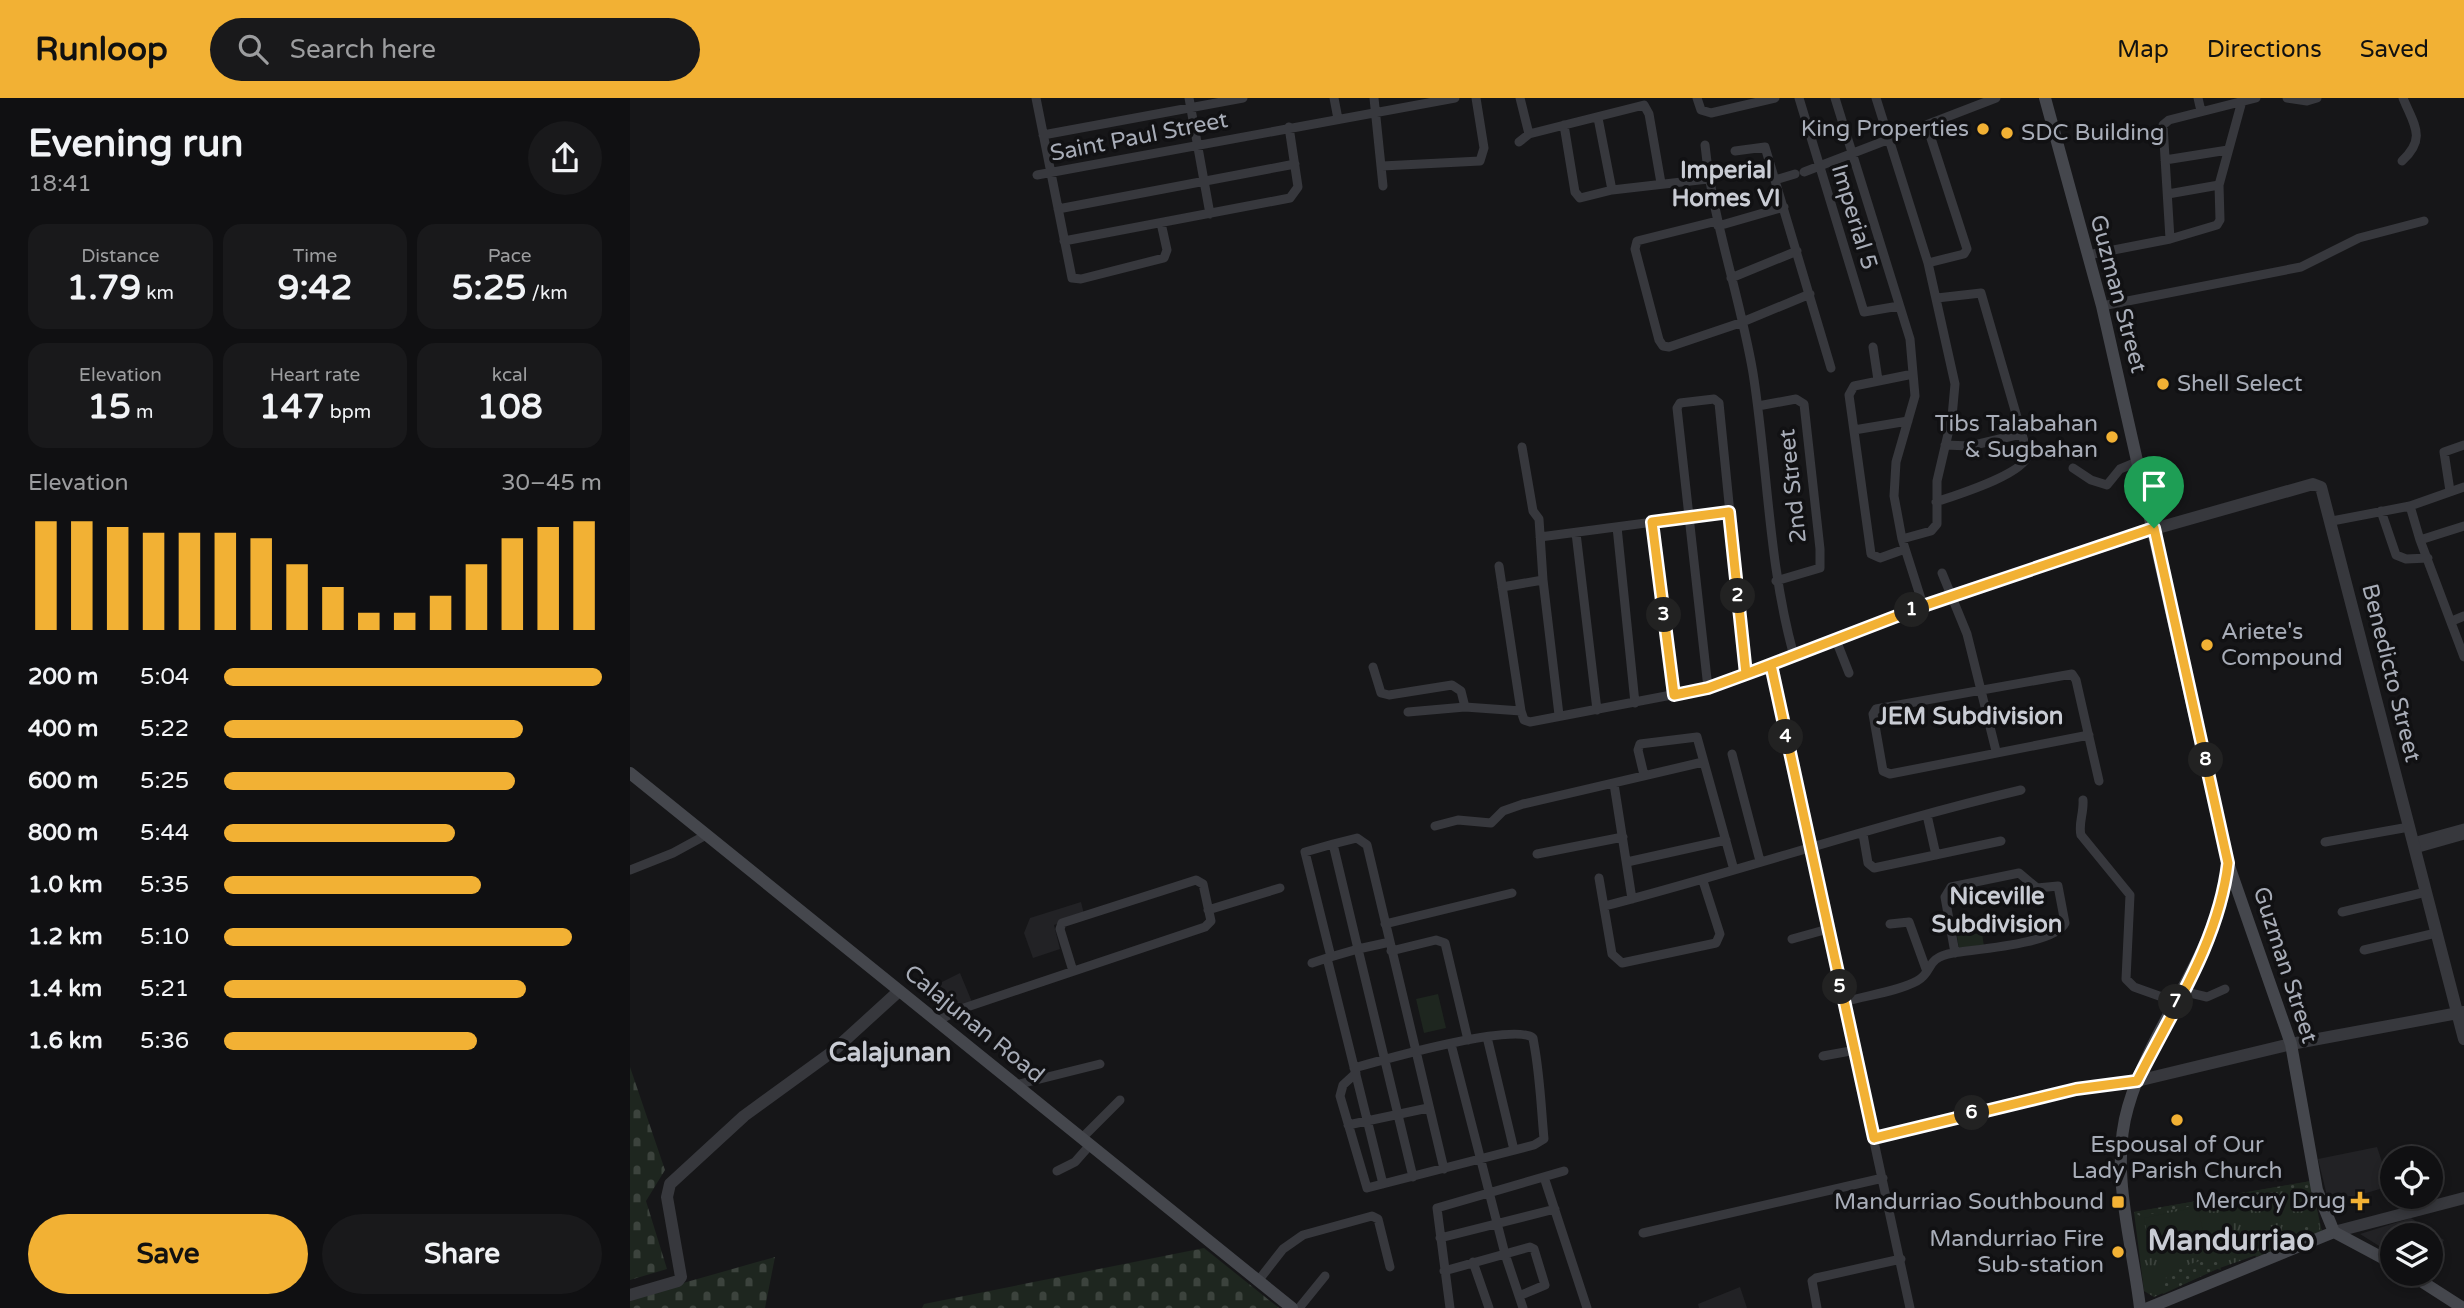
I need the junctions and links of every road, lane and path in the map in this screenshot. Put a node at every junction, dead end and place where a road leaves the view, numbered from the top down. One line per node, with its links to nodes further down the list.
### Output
1 (1037, 98): 30 (street)
2 (1243, 98): 21 (street)
3 (1334, 98): 25 (street)
4 (1374, 98): 22 (street)
5 (1455, 98): 22 (street, Saint Paul Street)
6 (1476, 98): 41 (street)
7 (1520, 98): 29 (street)
8 (1697, 98): 9 (street)
9 (1775, 98)
10 (1799, 98): 42 (street, Imperial 5)
11 (1835, 98): 37 (street)
12 (1877, 98): 31 (street)
13 (1996, 98): 27 (street)
14 (2045, 98): 62 (main road, Guzman Street)
15 (2198, 98): 23 (street)
16 (2256, 98): 20 (street)
17 (2287, 98): 18 (street)
18 (2317, 98)
19 (2403, 98): 39 (street)
20 (2242, 102): 23 (street); 35 (street)
21 (1190, 103): 30 (street); 34 (street)
22 (1377, 111): 25 (street, Saint Paul Street); 41 (street)
23 (2202, 111): 38 (street)
24 (1598, 118): 26 (street); 48 (street); 51 (street)
25 (1338, 119): 28 (street, Saint Paul Street)
26 (1564, 125): 29 (street); 51 (street)
27 (1927, 126): 31 (street); 63 (street)
28 (1289, 127): 34 (street, Saint Paul Street); 40 (street)
29 (1529, 134): 32 (street)
30 (1043, 135): 43 (street)
31 (1888, 140): 37 (street); 63 (street)
32 (1519, 142)
33 (1704, 145): 45 (street)
34 (1199, 146): 43 (street, Saint Paul Street); 46 (street)
35 (2228, 150): 38 (street); 49 (street)
36 (1735, 151): 47 (street)
37 (1852, 154): 42 (street); 67 (street)
38 (2165, 160): 52 (street)
39 (2402, 161)
40 (1295, 164): 46 (street); 55 (street)
41 (1382, 166): 50 (street)
42 (1818, 167): 47 (street); 67 (street, Imperial 5)
43 (1050, 173): 44 (street, Saint Paul Street); 54 (street)
44 (1037, 175)
45 (1708, 178): 48 (street); 58 (street)
46 (1204, 180): 54 (street); 55 (street)
47 (1775, 180): 53 (street)
48 (1661, 183): 51 (street)
49 (2219, 185): 52 (street); 59 (street)
50 (1383, 186)
51 (1612, 190)
52 (2168, 194): 59 (street)
53 (1784, 207): 58 (street); 61 (street)
54 (1058, 209): 60 (street)
55 (1210, 214): 57 (street)
56 (2424, 221): 68 (street)
57 (1161, 223): 60 (street); 60 (street)
58 (1717, 223): 64 (street); 69 (street)
59 (2170, 239): 62 (street)
60 (1064, 241)
61 (1797, 251): 64 (street); 65 (street)
62 (2088, 255): 68 (main road, Guzman Street)
63 (1928, 262): 66 (street)
64 (1731, 278): 69 (street)
65 (1810, 294): 69 (street); 71 (street)
66 (1937, 298): 77 (street); 78 (street)
67 (1899, 306): 72 (street)
68 (2102, 306): 81 (main road, Guzman Street)
69 (1740, 323): 74 (street)
70 (1873, 347): 73 (street)
71 (1830, 368)
72 (1913, 374): 73 (street); 75 (street)
73 (1878, 380): 76 (street)
74 (1758, 406): 103 (street); 103 (street, 2nd Street)
75 (1908, 421): 76 (street); 98 (street)
76 (1854, 430): 98 (street)
77 (2021, 434): 78 (street); 85 (street)
78 (1945, 445): 85 (street)
79 (2464, 445): 84 (street)
80 (1522, 447): 96 (street)
81 (2137, 462): 82 (street); 94 (main road, Guzman Street)
82 (2073, 468)
83 (2464, 487): 84 (street)
84 (2450, 491): 86 (street)
85 (1936, 502): 98 (street)
86 (2410, 506): 87 (street); 97 (street)
87 (2381, 511): 90 (street); 99 (street)
88 (1729, 512): 89 (street); 89 (street); 115 (street)
89 (1691, 517): 91 (street); 116 (street)
90 (2332, 521): 94 (street, Benedicto Street); 137 (street, Benedicto Street)
91 (1652, 522): 93 (street); 118 (street)
92 (2464, 526): 97 (street)
93 (1617, 527): 95 (street); 119 (street)
94 (2154, 528): 105 (street); 153 (main road, Guzman Street)
95 (1576, 533): 96 (street); 121 (street)
96 (1540, 537): 102 (street)
97 (2420, 540): 99 (street)
98 (1904, 544): 106 (street)
99 (2428, 558): 108 (street)
100 (1499, 566): 104 (street)
101 (1942, 573): 105 (street)
102 (1543, 580): 104 (street); 124 (street)
103 (1776, 581): 110 (street)
104 (1502, 587): 122 (street)
105 (1951, 599): 106 (street); 117 (street)
106 (1923, 606): 109 (street)
107 (2464, 616): 108 (street)
108 (2452, 621): 111 (street)
109 (1836, 640): 110 (street); 114 (street)
110 (1794, 656): 112 (street)
111 (2464, 657)
112 (1771, 665): 115 (street); 147 (street)
113 (1373, 667): 120 (street)
114 (1849, 673)
115 (1746, 674): 116 (street)
116 (1708, 688): 118 (street)
117 (1981, 692): 125 (street); 126 (street); 126 (street)
118 (1674, 695): 119 (street)
119 (1635, 703): 121 (street)
120 (1465, 707): 122 (street); 123 (street)
121 (1597, 710): 124 (street)
122 (1521, 711): 124 (street)
123 (1408, 712)
124 (1559, 715)
125 (2089, 735): 126 (street); 131 (street)
126 (1996, 751)
127 (1732, 754): 151 (street)
128 (1703, 762): 130 (street); 130 (street); 143 (street)
129 (630, 773): 140 (main road, Calajunan Road)
130 (1644, 775): 132 (street)
131 (2099, 781)
132 (1615, 785): 136 (street); 142 (street)
133 (2021, 790): 135 (street)
134 (2083, 800): 180 (street)
135 (1927, 816): 139 (street); 150 (street)
136 (1435, 826)
137 (2409, 827): 145 (street); 148 (street, Benedicto Street)
138 (2464, 828): 148 (street)
139 (1863, 834): 147 (street); 150 (street)
140 (706, 835): 154 (street); 179 (main road, Calajunan Road)
141 (2464, 835): 148 (street)
142 (1623, 837): 149 (street); 152 (street)
143 (1726, 841): 152 (street); 155 (street)
144 (2001, 841): 150 (street)
145 (2325, 842)
146 (1333, 844): 165 (street); 171 (street); 174 (street)
147 (1809, 846): 151 (street); 167 (street)
148 (2414, 846): 159 (street, Benedicto Street)
149 (1536, 854)
150 (1936, 855)
151 (1760, 861): 155 (street)
152 (1627, 862): 161 (street)
153 (2228, 863): 180 (main road); 188 (main road, Guzman Street)
154 (630, 870)
155 (1734, 870): 157 (street)
156 (1599, 878): 162 (street)
157 (1703, 881): 161 (street); 162 (street)
158 (1280, 888): 163 (street)
159 (2426, 892): 164 (street); 168 (street, Benedicto Street)
160 (1512, 893): 165 (street)
161 (1632, 899): 162 (street)
162 (1605, 906)
163 (1208, 910): 177 (street); 177 (street)
164 (2342, 912)
165 (1385, 924): 170 (street)
166 (1889, 924): 176 (street)
167 (1828, 929): 169 (street); 181 (street)
168 (2436, 933): 172 (street); 182 (street, Benedicto Street)
169 (1792, 939)
170 (1390, 947): 171 (street); 186 (street); 190 (street)
171 (1358, 949): 174 (street); 192 (street)
172 (2364, 950)
173 (1955, 953): 173 (street); 176 (street)
174 (1329, 957): 175 (street); 194 (street)
175 (1312, 963)
176 (1926, 969): 181 (street)
177 (1073, 971): 183 (street)
178 (2225, 989): 180 (street)
179 (899, 991): 183 (main road, Calajunan Road); 229 (street)
180 (2179, 996): 195 (main road)
181 (1844, 1002): 189 (street)
182 (2461, 1013): 185 (street, Benedicto Street); 188 (street)
183 (937, 1021): 196 (main road, Calajunan Road)
184 (1487, 1037): 186 (street); 204 (street); 204 (street)
185 (2464, 1039)
186 (1468, 1040): 187 (street)
187 (1451, 1044): 190 (street); 205 (street)
188 (2291, 1045): 195 (street); 217 (main road, Guzman Street)
189 (1856, 1050): 191 (street); 202 (street)
190 (1415, 1052): 192 (street); 198 (street)
191 (1823, 1056)
192 (1384, 1060): 194 (street); 199 (street)
193 (1100, 1064): 196 (street)
194 (1355, 1070): 200 (street); 201 (street)
195 (2137, 1081): 202 (street); 239 (main road)
196 (1016, 1085): 203 (main road, Calajunan Road)
197 (1120, 1100): 203 (street)
198 (1428, 1108): 199 (street); 206 (street)
199 (1397, 1115): 200 (street); 209 (street)
200 (1368, 1121): 201 (street); 212 (street)
201 (1348, 1125): 212 (street)
202 (1874, 1138): 211 (street)
203 (1086, 1142): 207 (street); 227 (main road, Calajunan Road)
204 (1514, 1150): 205 (street)
205 (1479, 1160): 206 (street); 213 (street)
206 (1444, 1169): 209 (street)
207 (1057, 1171)
208 (1564, 1171): 210 (street)
209 (1413, 1177): 212 (street)
210 (1544, 1177): 213 (street); 215 (street)
211 (1883, 1178): 218 (street); 222 (street)
212 (1383, 1184)
213 (1489, 1192): 216 (street); 219 (street)
214 (2464, 1198): 217 (street)
215 (1555, 1209): 216 (street); 236 (street)
216 (1497, 1225): 219 (street); 220 (street)
217 (2334, 1232): 221 (main road); 240 (main road)
218 (1643, 1233)
219 (1440, 1238): 225 (street)
220 (1504, 1254): 223 (street); 230 (street); 230 (street)
221 (2380, 1257)
222 (1901, 1259): 237 (street); 238 (street)
223 (1473, 1262): 225 (street); 234 (street)
224 (1390, 1267): 227 (street)
225 (1444, 1271): 233 (street)
226 (1325, 1276): 232 (street)
227 (1258, 1281): 231 (main road, Calajunan Road)
228 (2429, 1286): 241 (main road)
229 (630, 1295)
230 (1519, 1296): 235 (street)
231 (1292, 1308)
232 (1299, 1308)
233 (1450, 1308)
234 (1489, 1308)
235 (1523, 1308)
236 (1587, 1308)
237 (1817, 1308)
238 (1910, 1308)
239 (2140, 1308)
240 (2148, 1308)
241 (2463, 1308)

